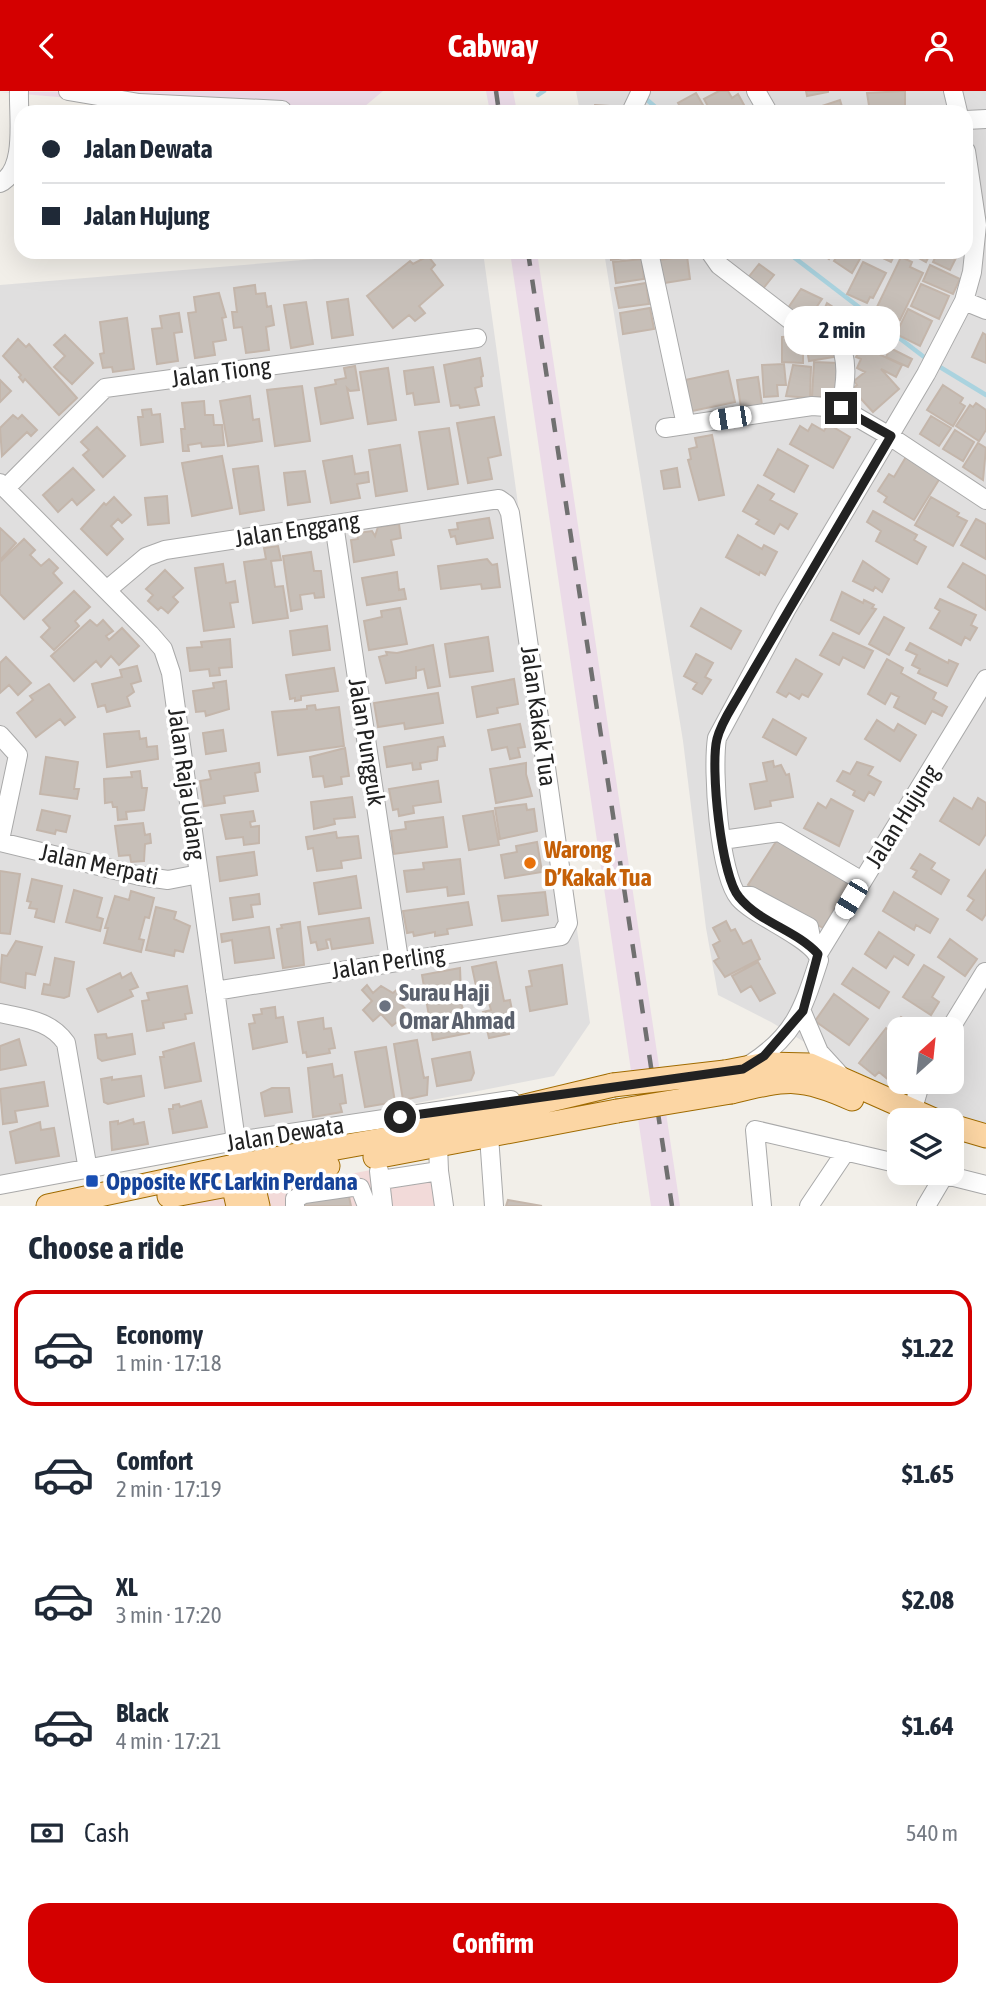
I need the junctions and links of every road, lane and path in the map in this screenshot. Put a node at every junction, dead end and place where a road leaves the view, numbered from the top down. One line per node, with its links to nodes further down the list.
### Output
1 (68, 91): 2 (street)
2 (180, 105)
3 (14, 166): 4 (street)
4 (0, 183)
5 (650, 259): 12 (street)
6 (715, 259): 11 (street)
7 (972, 259): 8 (street)
8 (964, 301): 9 (street); 14 (street)
9 (986, 310)
10 (477, 338): 15 (street, Jalan Tiong)
11 (841, 408): 12 (street); 14 (street)
12 (686, 425): 13 (street)
13 (665, 428)
14 (891, 436): 17 (street); 22 (street)
15 (3, 485): 19 (street, Jalan Raja Udang)
16 (499, 499): 18 (street, Jalan Enggang); 26 (street, Jalan Kakak Tua)
17 (986, 501)
18 (334, 524): 19 (street, Jalan Enggang); 28 (street, Jalan Pungguk)
19 (108, 589): 24 (street, Jalan Raja Udang)
20 (986, 679): 25 (street, Jalan Hujung)
21 (0, 735): 23 (street)
22 (726, 840): 25 (street); 27 (street)
23 (0, 841): 24 (street, Jalan Merpati)
24 (199, 874): 30 (street, Jalan Raja Udang)
25 (862, 881): 27 (street, Jalan Hujung)
26 (561, 936): 28 (street, Jalan Perling)
27 (815, 951): 31 (street, Jalan Hujung)
28 (399, 960): 30 (street, Jalan Perling)
29 (985, 972): 33 (street)
30 (215, 991): 48 (street, Jalan Raja Udang)
31 (803, 1011): 34 (street); 35 (street)
32 (0, 1013): 47 (street)
33 (957, 1017)
34 (733, 1078): 35 (main road); 37 (main road); 39 (main road, bridge); 48 (main road, bridge)
35 (844, 1079): 36 (main road)
36 (893, 1108)
37 (887, 1110)
38 (964, 1130): 40 (main road)
39 (489, 1136): 42 (main road); 62 (street)
40 (986, 1136)
41 (964, 1142): 43 (main road)
42 (439, 1145): 45 (main road); 49 (street)
43 (986, 1148)
44 (846, 1151): 46 (street); 63 (street); 64 (street)
45 (376, 1157): 48 (main road); 51 (street)
46 (887, 1161)
47 (88, 1170): 48 (street, Jalan Dewata); 52 (street, Jalan Dewata)
48 (239, 1170): 56 (main road); 57 (main road); 58 (main road)
49 (439, 1171): 51 (street); 61 (street)
50 (964, 1179): 54 (street)
51 (381, 1180): 60 (street)
52 (0, 1185)
53 (936, 1185): 65 (street)
54 (986, 1185)
55 (295, 1203): 59 (street)
56 (48, 1206)
57 (118, 1206)
58 (258, 1206)
59 (367, 1206)
60 (383, 1206)
61 (444, 1206)
62 (494, 1206)
63 (762, 1206)
64 (809, 1206)
65 (926, 1206)

